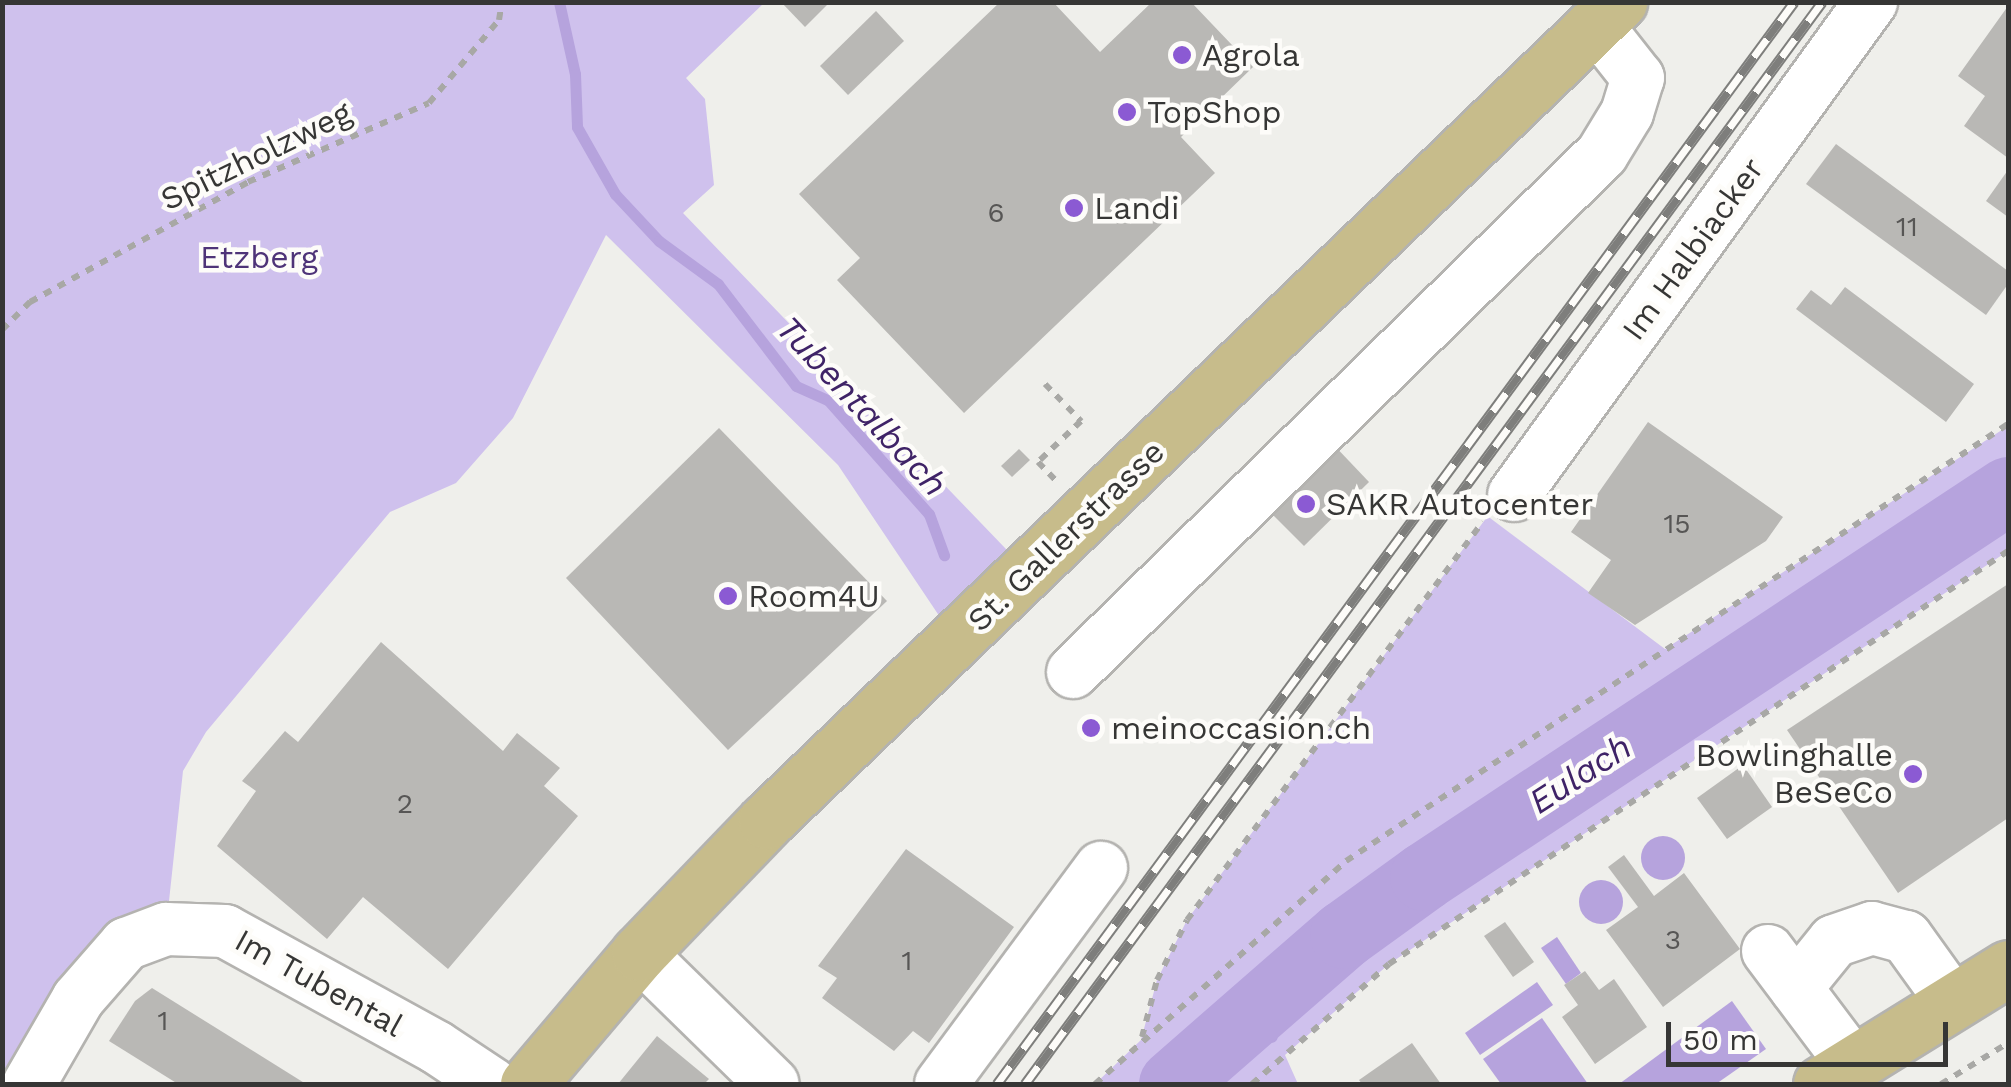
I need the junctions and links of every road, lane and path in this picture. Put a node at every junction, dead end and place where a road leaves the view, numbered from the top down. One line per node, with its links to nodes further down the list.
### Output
1 (502, 2): 4 (path, Spitzholzweg)
2 (1872, 2): 7 (street, Im Halbiacker)
3 (1608, 14): 10 (street); 12 (main road, St. Gallerstrasse)
4 (2, 330)
5 (1046, 384): 8 (path)
6 (2008, 424): 15 (path)
7 (1514, 495): 15 (path)
8 (1072, 498)
9 (2008, 551): 24 (path)
10 (1072, 672)
11 (1100, 868): 22 (street)
12 (639, 953): 20 (main road, St. Gallerstrasse); 21 (street)
13 (2008, 968): 14 (main road)
14 (1952, 1001): 17 (main road); 17 (street)
15 (1141, 1040): 23 (path)
16 (2008, 1043): 25 (path)
17 (1836, 1074)
18 (29, 1084): 19 (street, Im Tubental)
19 (492, 1084)
20 (528, 1084)
21 (773, 1084)
22 (941, 1084)
23 (1095, 1084)
24 (1252, 1084)
25 (1940, 1084)

